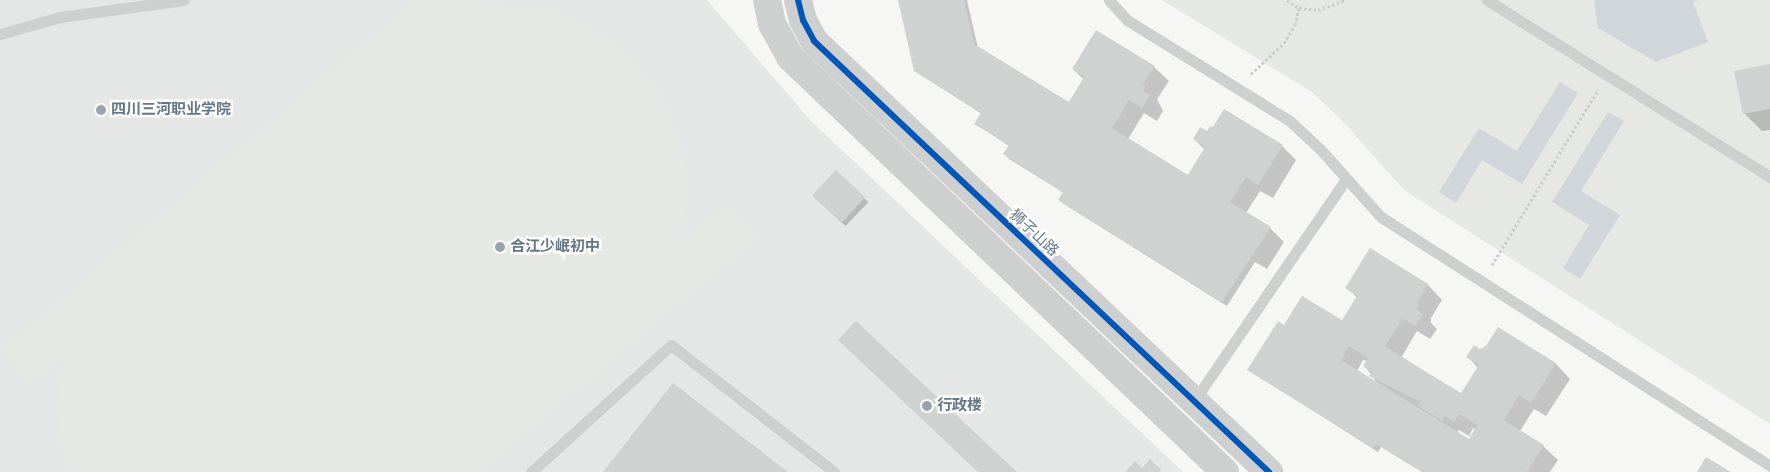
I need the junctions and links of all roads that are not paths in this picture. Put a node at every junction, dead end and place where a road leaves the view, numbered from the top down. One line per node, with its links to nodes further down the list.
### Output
1 (184, 0): 6 (lane)
2 (768, 0): 14 (street)
3 (798, 0): 9 (street, 狮子山路)
4 (1109, 0): 8 (lane)
5 (1487, 0): 7 (lane)
6 (0, 34)
7 (1770, 177)
8 (1346, 179): 9 (lane); 10 (lane)
9 (1194, 401): 11 (street, 狮子山路)
10 (1770, 466)
11 (1259, 469)
12 (531, 472): 13 (lane)
13 (834, 472)
14 (1225, 472)

